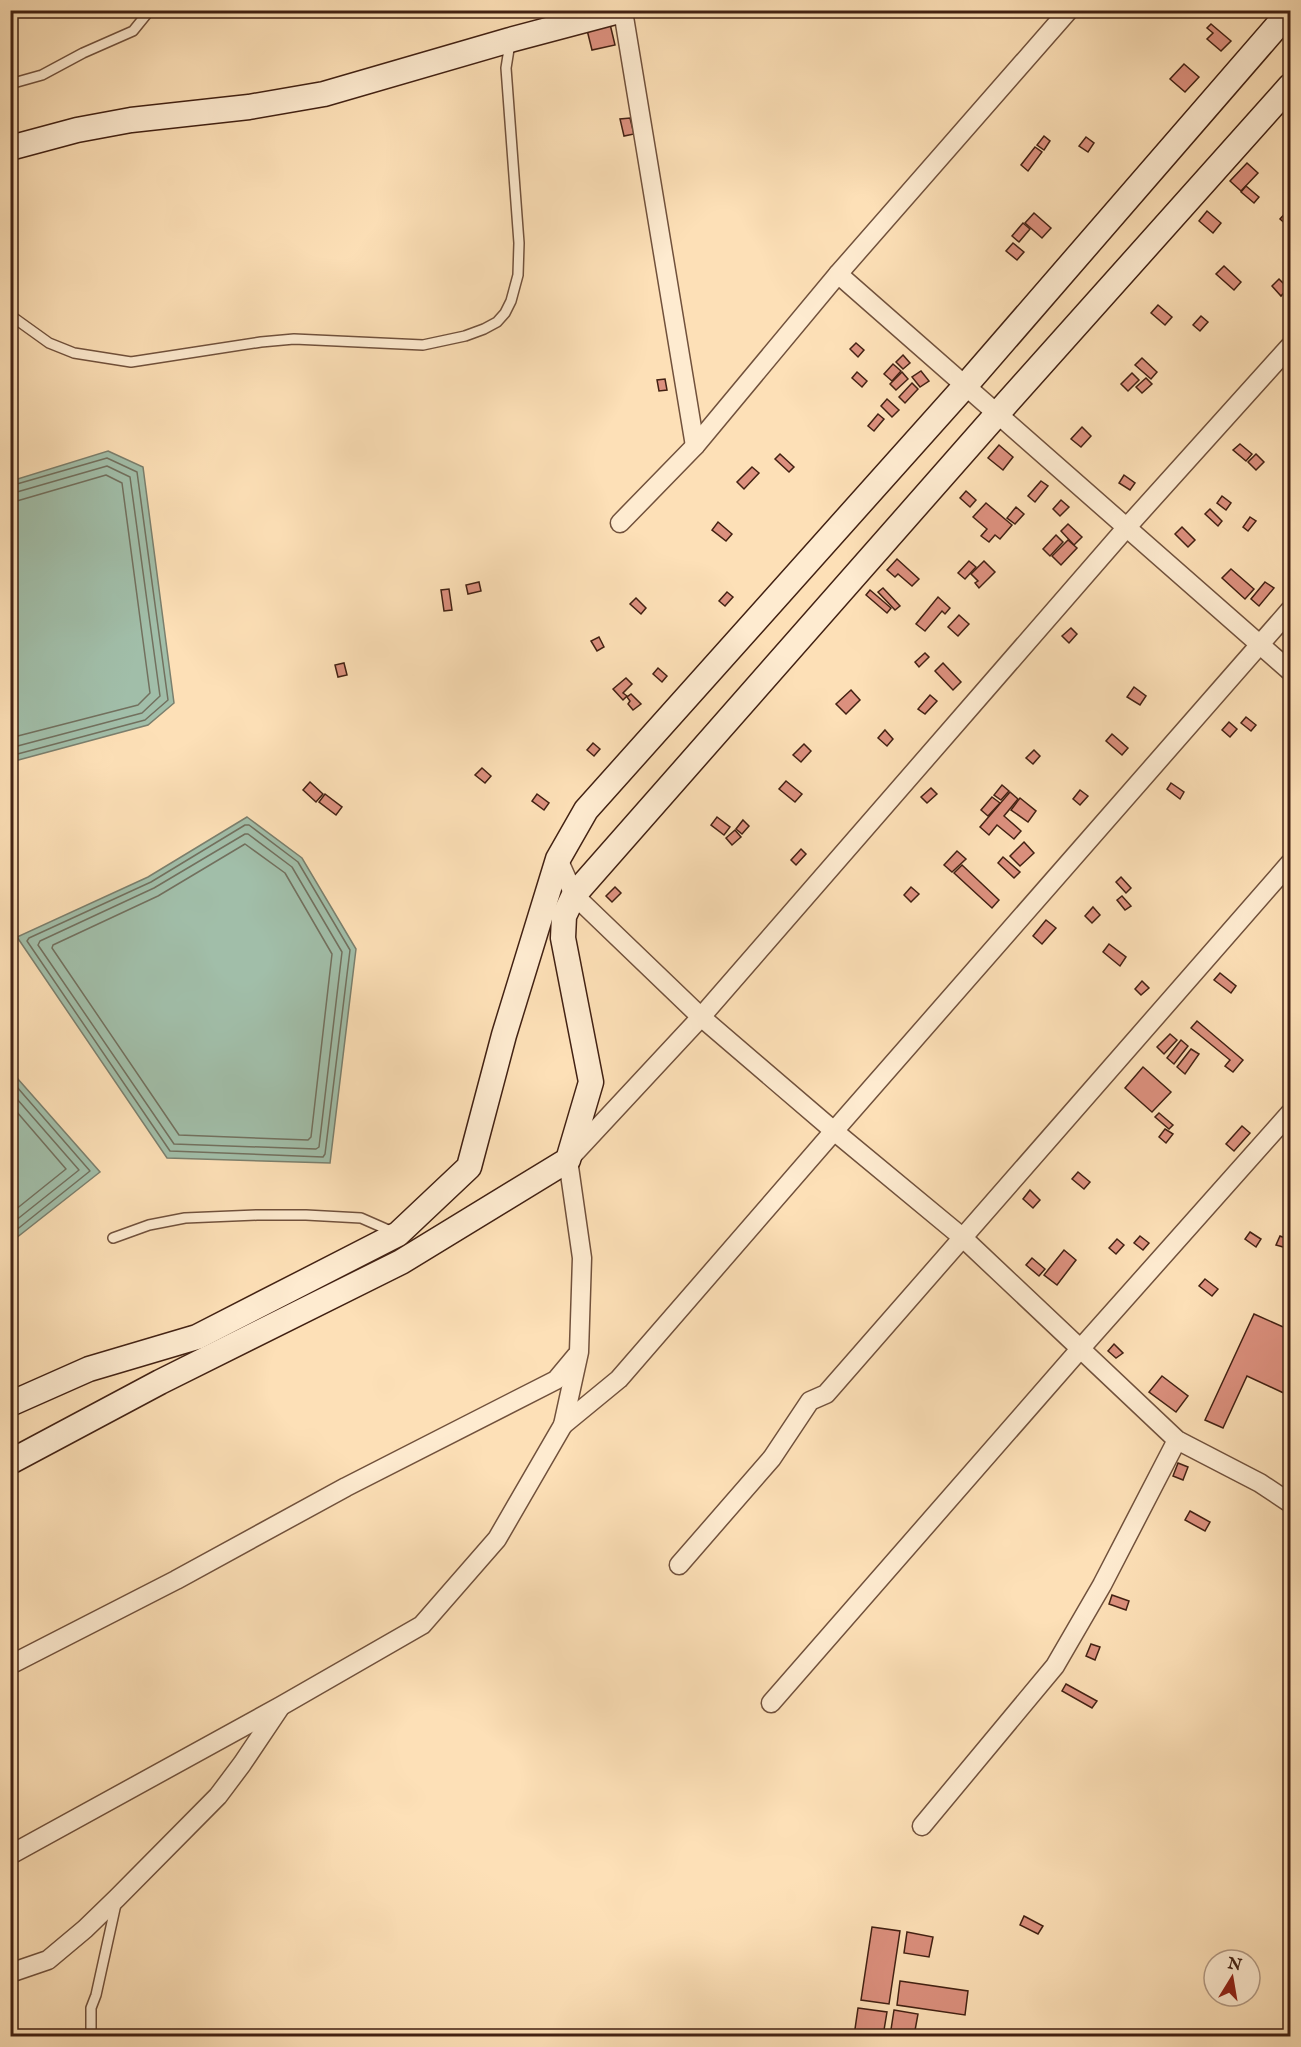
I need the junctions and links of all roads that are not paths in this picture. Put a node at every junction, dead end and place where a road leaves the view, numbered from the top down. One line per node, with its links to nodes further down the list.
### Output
1 (150, 10): 6 (lane)
2 (623, 10): 5 (street); 14 (street)
3 (1070, 10): 9 (street)
4 (1290, 10): 12 (street)
5 (510, 40): 8 (street); 10 (lane)
6 (10, 84)
7 (1290, 86): 13 (street)
8 (10, 148)
9 (838, 274): 12 (street); 14 (street)
10 (10, 315)
11 (1290, 346): 16 (street)
12 (966, 384): 13 (street); 20 (street)
13 (998, 413): 16 (street); 22 (street)
14 (695, 446): 15 (street)
15 (620, 523)
16 (1127, 527): 18 (street); 23 (street)
17 (1290, 610): 18 (street)
18 (1261, 644): 19 (street); 25 (street)
19 (1290, 670)
20 (558, 859): 22 (street); 27 (street)
21 (1290, 863): 28 (street)
22 (574, 895): 23 (street); 26 (street)
23 (701, 1017): 25 (street); 26 (street)
24 (1290, 1113): 30 (street)
25 (834, 1131): 28 (street); 33 (street)
26 (567, 1160): 31 (street); 35 (street)
27 (398, 1234): 29 (lane); 32 (street)
28 (962, 1237): 30 (street); 37 (street)
29 (113, 1238)
30 (1081, 1348): 34 (street); 39 (street)
31 (579, 1352): 33 (street); 38 (street)
32 (10, 1404)
33 (563, 1425): 40 (street)
34 (1177, 1440): 36 (street); 41 (street)
35 (10, 1462)
36 (1290, 1503)
37 (679, 1565)
38 (10, 1665)
39 (771, 1703)
40 (282, 1706): 42 (street); 43 (street)
41 (922, 1826)
42 (10, 1854)
43 (117, 1898): 44 (street); 45 (lane)
44 (10, 1972)
45 (91, 2037)

